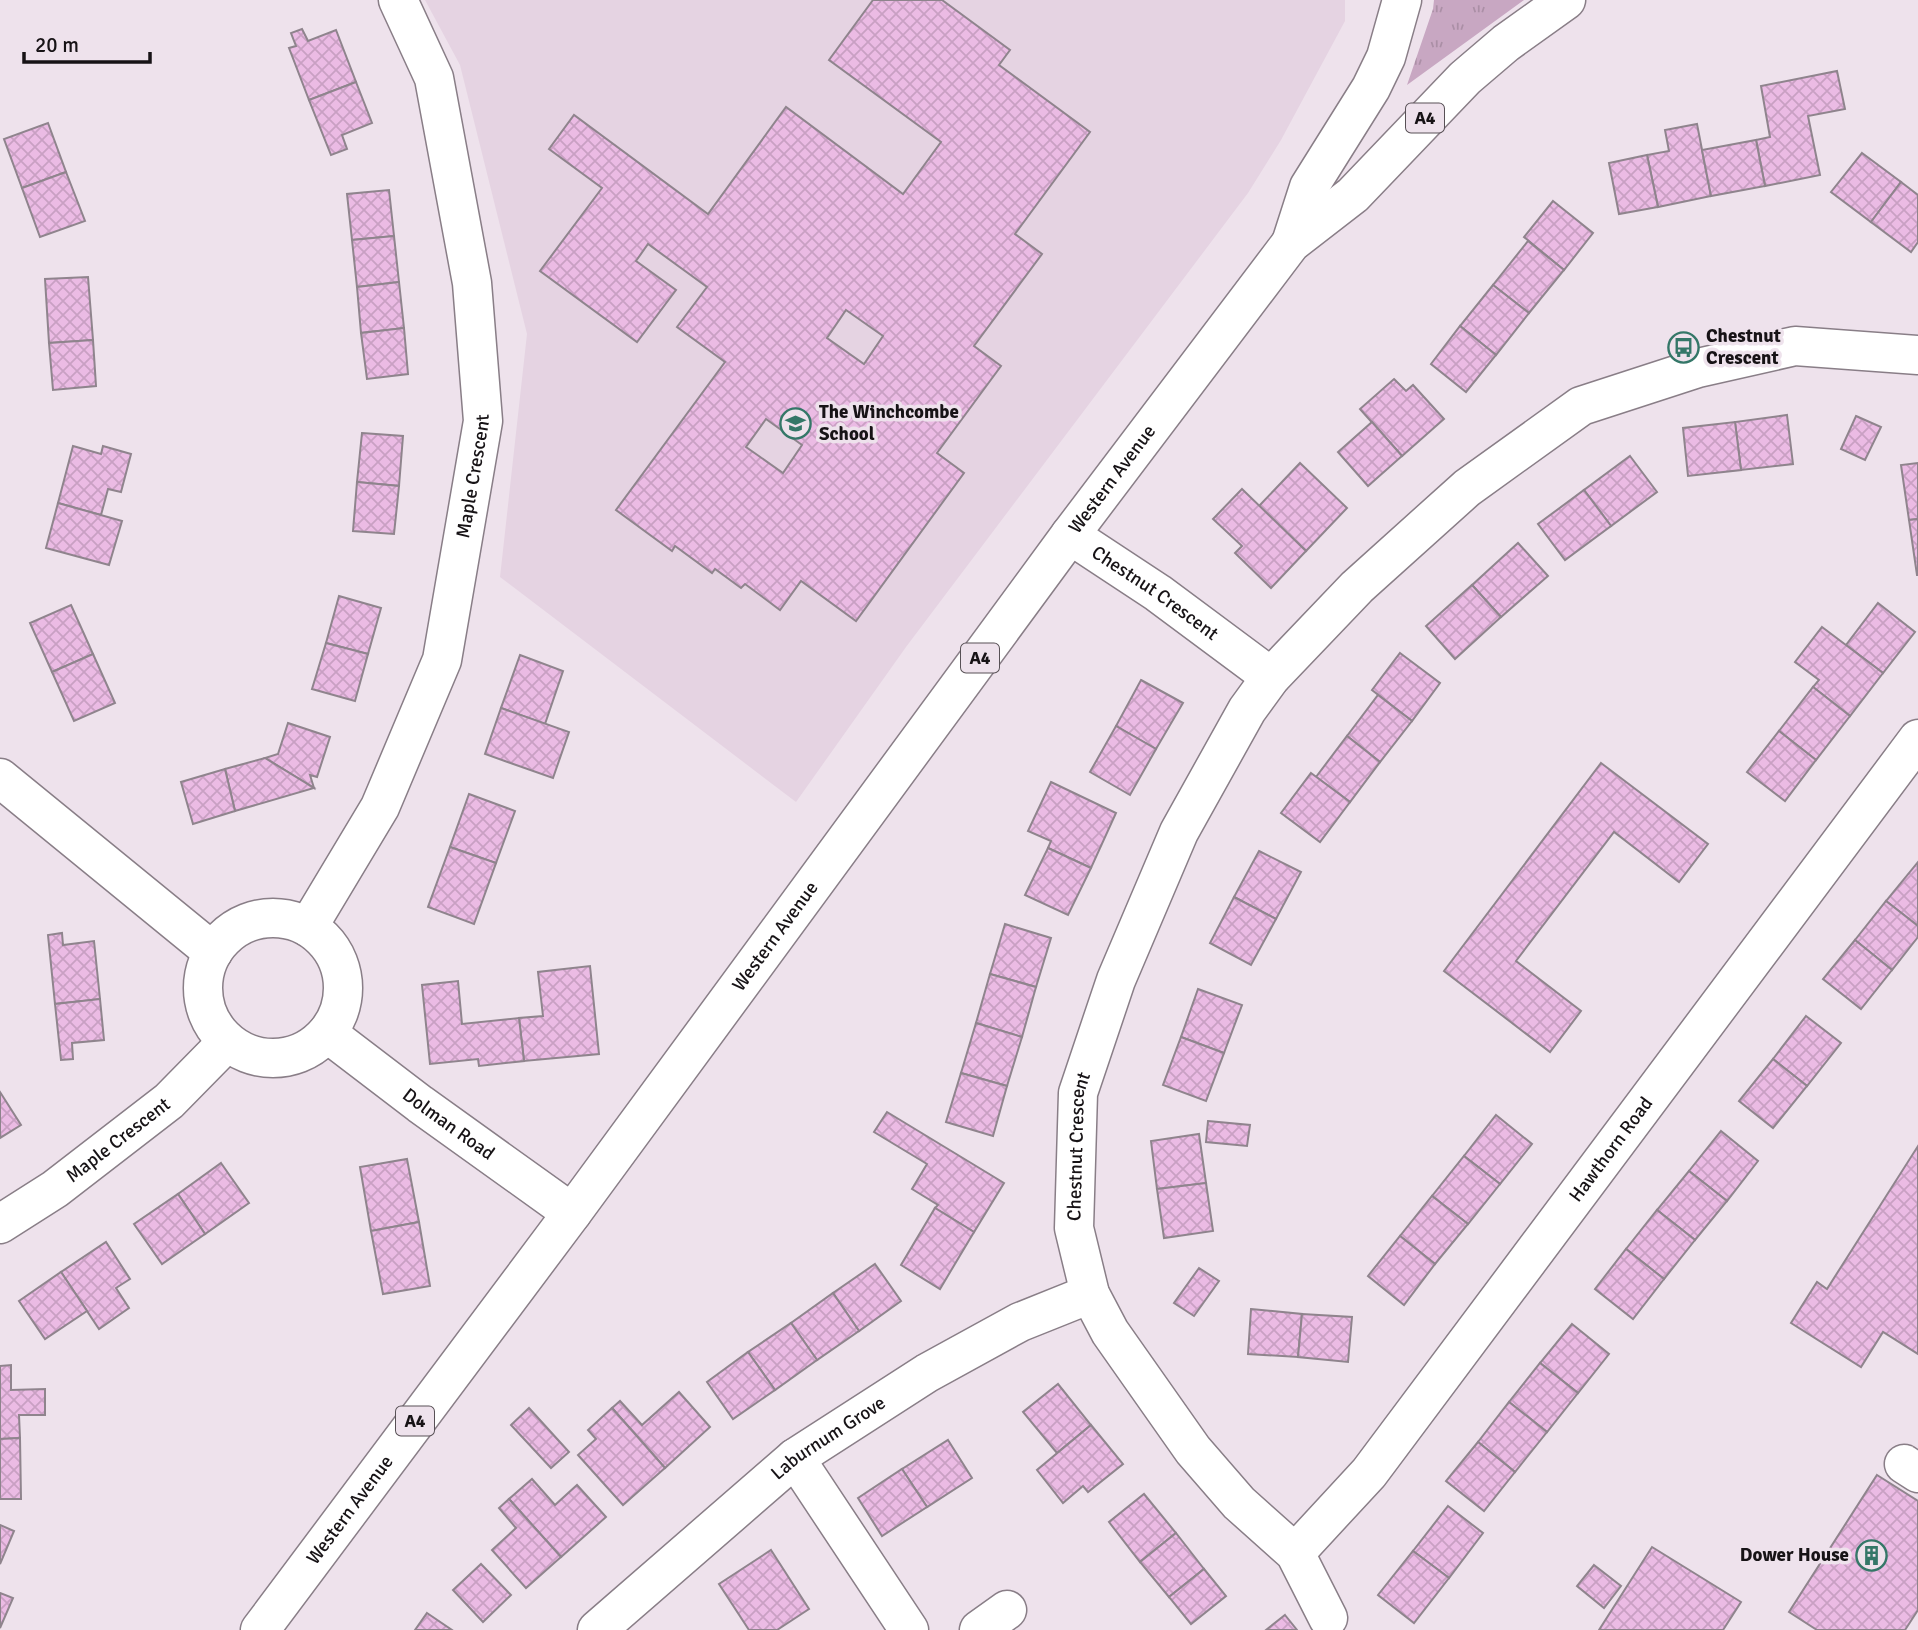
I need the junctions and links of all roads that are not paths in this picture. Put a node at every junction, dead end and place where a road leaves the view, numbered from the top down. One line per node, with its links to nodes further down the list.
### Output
1 (398, 0): 10 (street, Maple Crescent)
2 (1402, 0): 4 (street, Western Avenue / A4)
3 (1566, 0): 4 (street, Western Avenue / A4)
4 (1292, 243): 6 (street, Western Avenue / A4)
5 (1918, 355): 7 (street, Chestnut Crescent)
6 (1070, 535): 7 (street, Chestnut Crescent); 14 (street, Western Avenue / A4)
7 (1271, 677): 16 (street, Chestnut Crescent)
8 (1918, 740): 18 (street, Hawthorn Road)
9 (0, 778): 11 (street)
10 (308, 928): 11 (street); 12 (street)
11 (213, 952): 13 (street)
12 (327, 1033): 13 (street); 14 (street, Dolman Road)
13 (227, 1042): 15 (street, Maple Crescent)
14 (572, 1213): 20 (street, Western Avenue / A4)
15 (0, 1224)
16 (1090, 1294): 17 (street, Laburnum Grove); 18 (street, Chestnut Crescent)
17 (796, 1458): 21 (street, Laburnum Grove); 22 (street)
18 (1295, 1553): 19 (street, Chestnut Crescent)
19 (1328, 1618)
20 (260, 1630)
21 (597, 1630)
22 (909, 1630)

